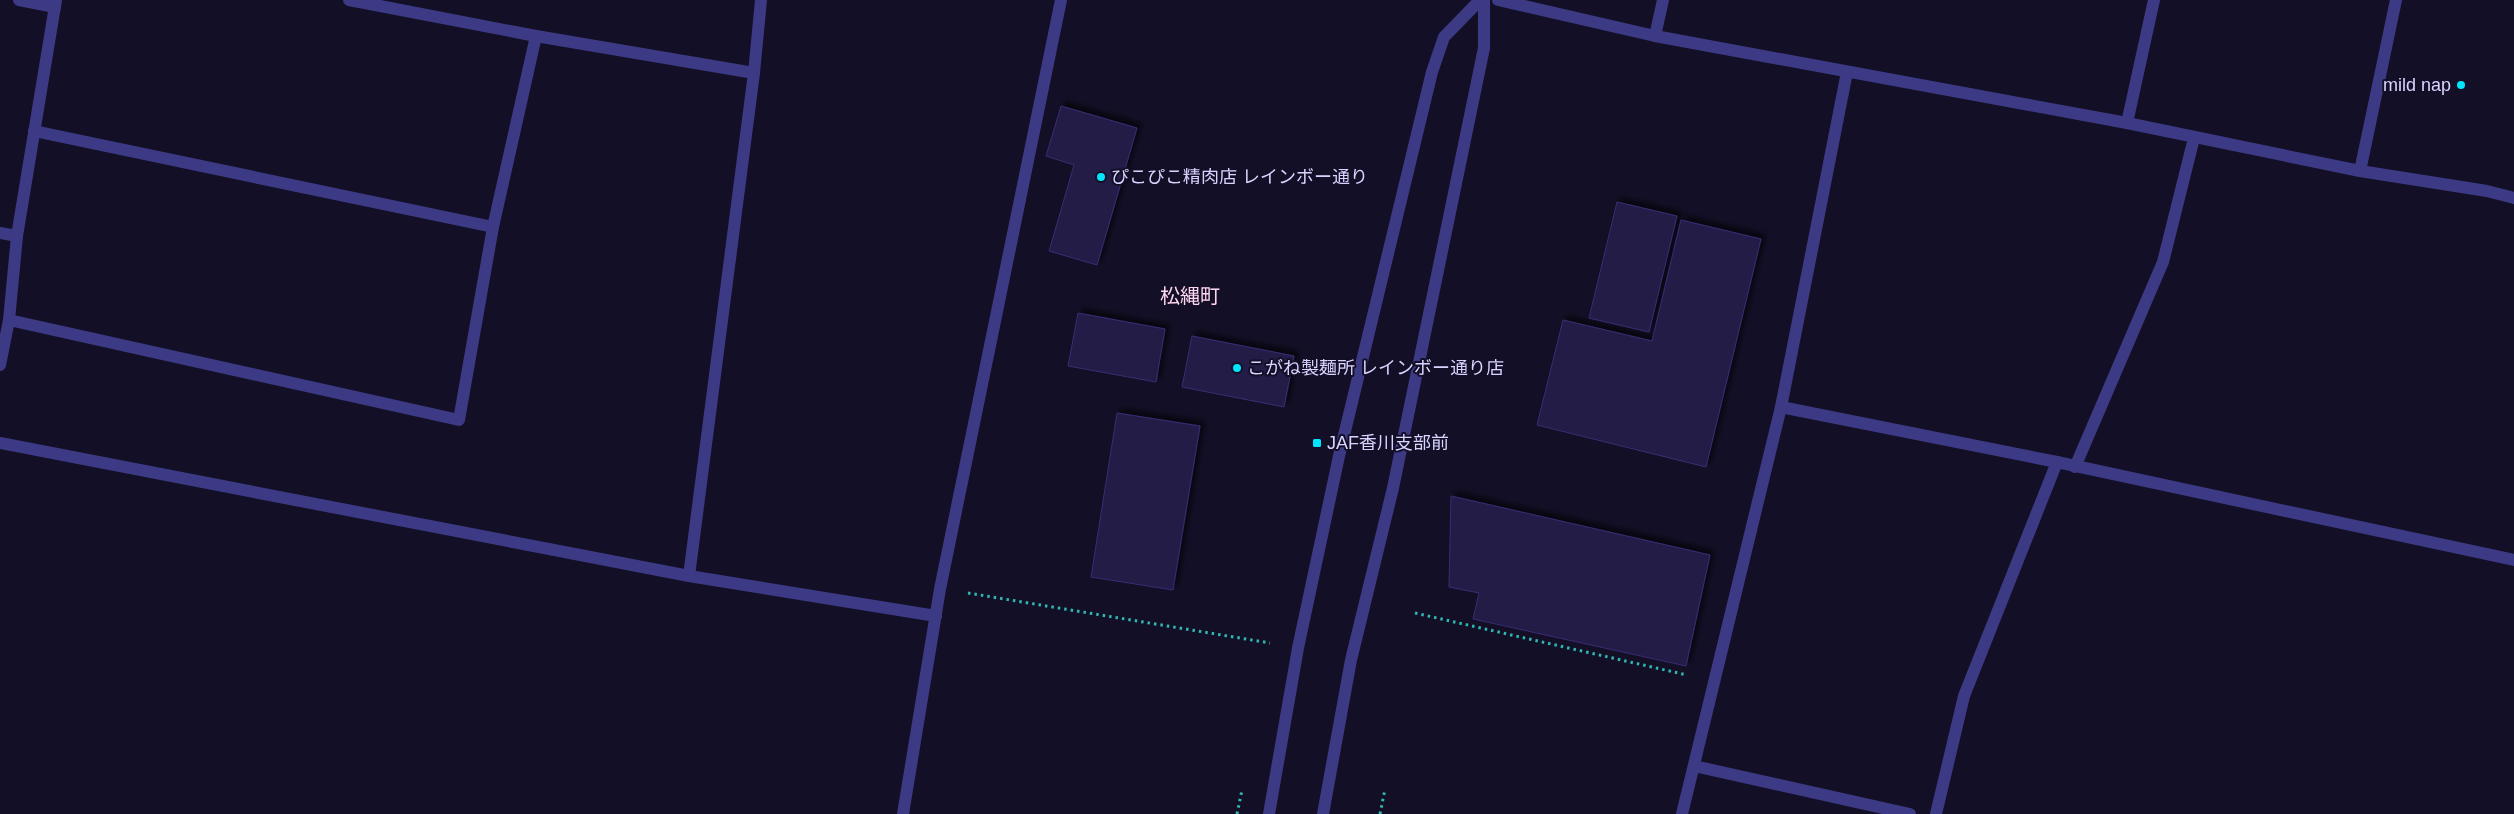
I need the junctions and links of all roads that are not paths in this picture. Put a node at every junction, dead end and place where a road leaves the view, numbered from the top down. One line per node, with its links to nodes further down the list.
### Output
1 (19, 0): 10 (street)
2 (348, 0): 11 (street)
3 (761, 0): 14 (street)
4 (1061, 0): 31 (street)
5 (1482, 0): 34 (street); 35 (street)
6 (1498, 0): 12 (street)
7 (1663, 0): 12 (street)
8 (2154, 0): 15 (street)
9 (2396, 0): 18 (street)
10 (56, 3): 16 (street)
11 (536, 36): 14 (street); 20 (street)
12 (1655, 36): 13 (street)
13 (1847, 72): 15 (street); 25 (street)
14 (754, 73): 30 (street)
15 (2127, 123): 17 (street)
16 (34, 131): 20 (street); 22 (street)
17 (2194, 138): 18 (street); 28 (street)
18 (2360, 171): 19 (street)
19 (2514, 198)
20 (494, 227): 23 (street)
21 (0, 233): 22 (street)
22 (17, 236): 23 (street)
23 (9, 320): 24 (street)
24 (0, 365)
25 (1781, 407): 27 (street); 32 (street)
26 (0, 443): 30 (street)
27 (2057, 462): 28 (street); 38 (street)
28 (2075, 466): 29 (street)
29 (2514, 560)
30 (690, 576): 31 (street)
31 (936, 616): 33 (street)
32 (1694, 766): 36 (street); 37 (street)
33 (902, 814)
34 (1269, 814)
35 (1323, 814)
36 (1682, 814)
37 (1910, 814)
38 (1936, 814)

